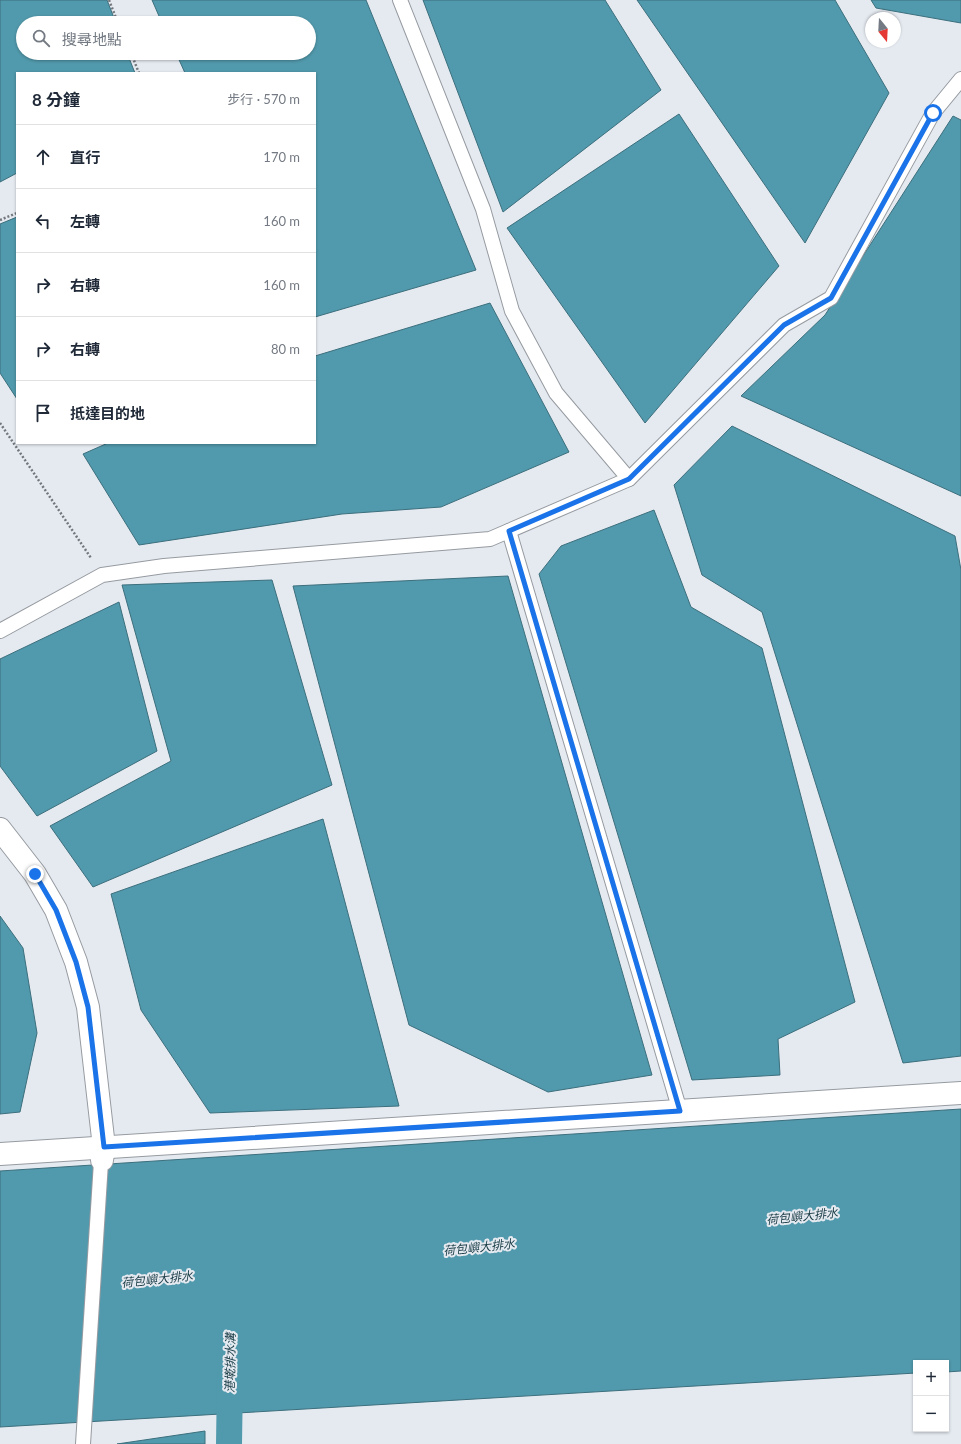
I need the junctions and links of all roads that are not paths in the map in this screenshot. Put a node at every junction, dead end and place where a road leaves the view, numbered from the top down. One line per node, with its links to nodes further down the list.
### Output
1 (400, 0): 3 (lane)
2 (961, 79): 3 (lane)
3 (629, 479): 4 (lane)
4 (509, 531): 5 (lane); 8 (lane)
5 (0, 631)
6 (0, 830): 10 (street)
7 (961, 1093): 8 (street)
8 (680, 1111): 10 (street)
9 (0, 1154): 10 (street)
10 (103, 1154): 11 (lane)
11 (83, 1444)

